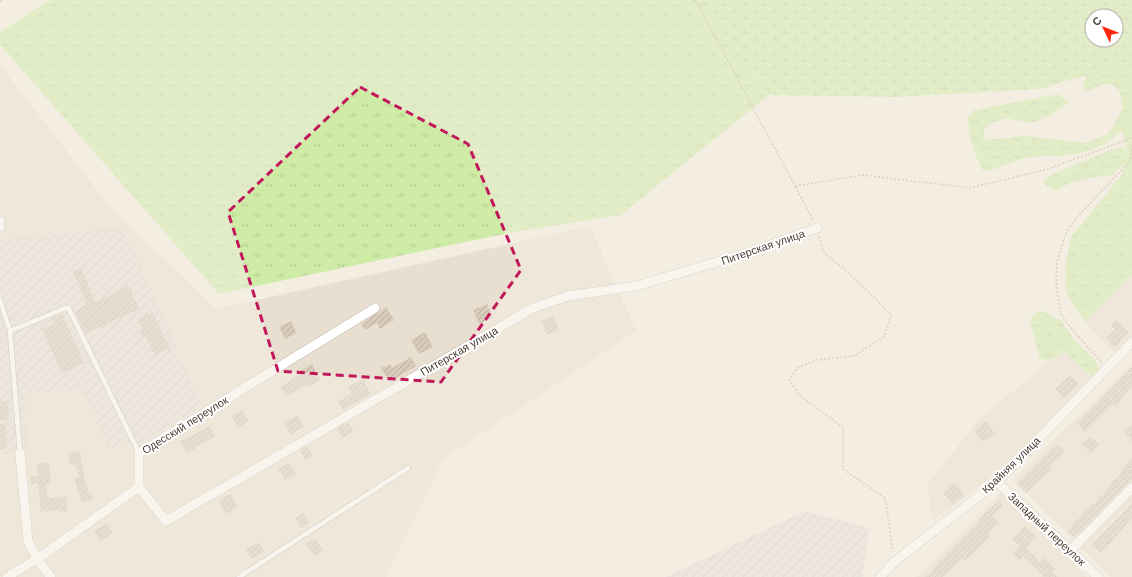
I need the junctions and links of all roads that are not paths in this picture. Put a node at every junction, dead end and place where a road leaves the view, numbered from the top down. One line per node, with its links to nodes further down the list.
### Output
1 (0, 220): 2 (street)
2 (0, 227)
3 (817, 228): 12 (street, Питерская улица)
4 (0, 300): 6 (lane)
5 (375, 308): 8 (street, Одесский переулок)
6 (10, 331): 8 (lane); 9 (lane)
7 (1132, 342): 11 (street, Крайняя улица)
8 (139, 452): 12 (street, Одесский переулок)
9 (20, 453): 15 (street)
10 (408, 468): 18 (lane)
11 (997, 482): 14 (street, Западный переулок); 19 (street, Крайняя улица)
12 (139, 487): 15 (street)
13 (1132, 488): 14 (street)
14 (1071, 550): 20 (street, Западный переулок)
15 (37, 560): 16 (street); 17 (street)
16 (7, 577)
17 (51, 577)
18 (239, 577)
19 (880, 577)
20 (1098, 577)

